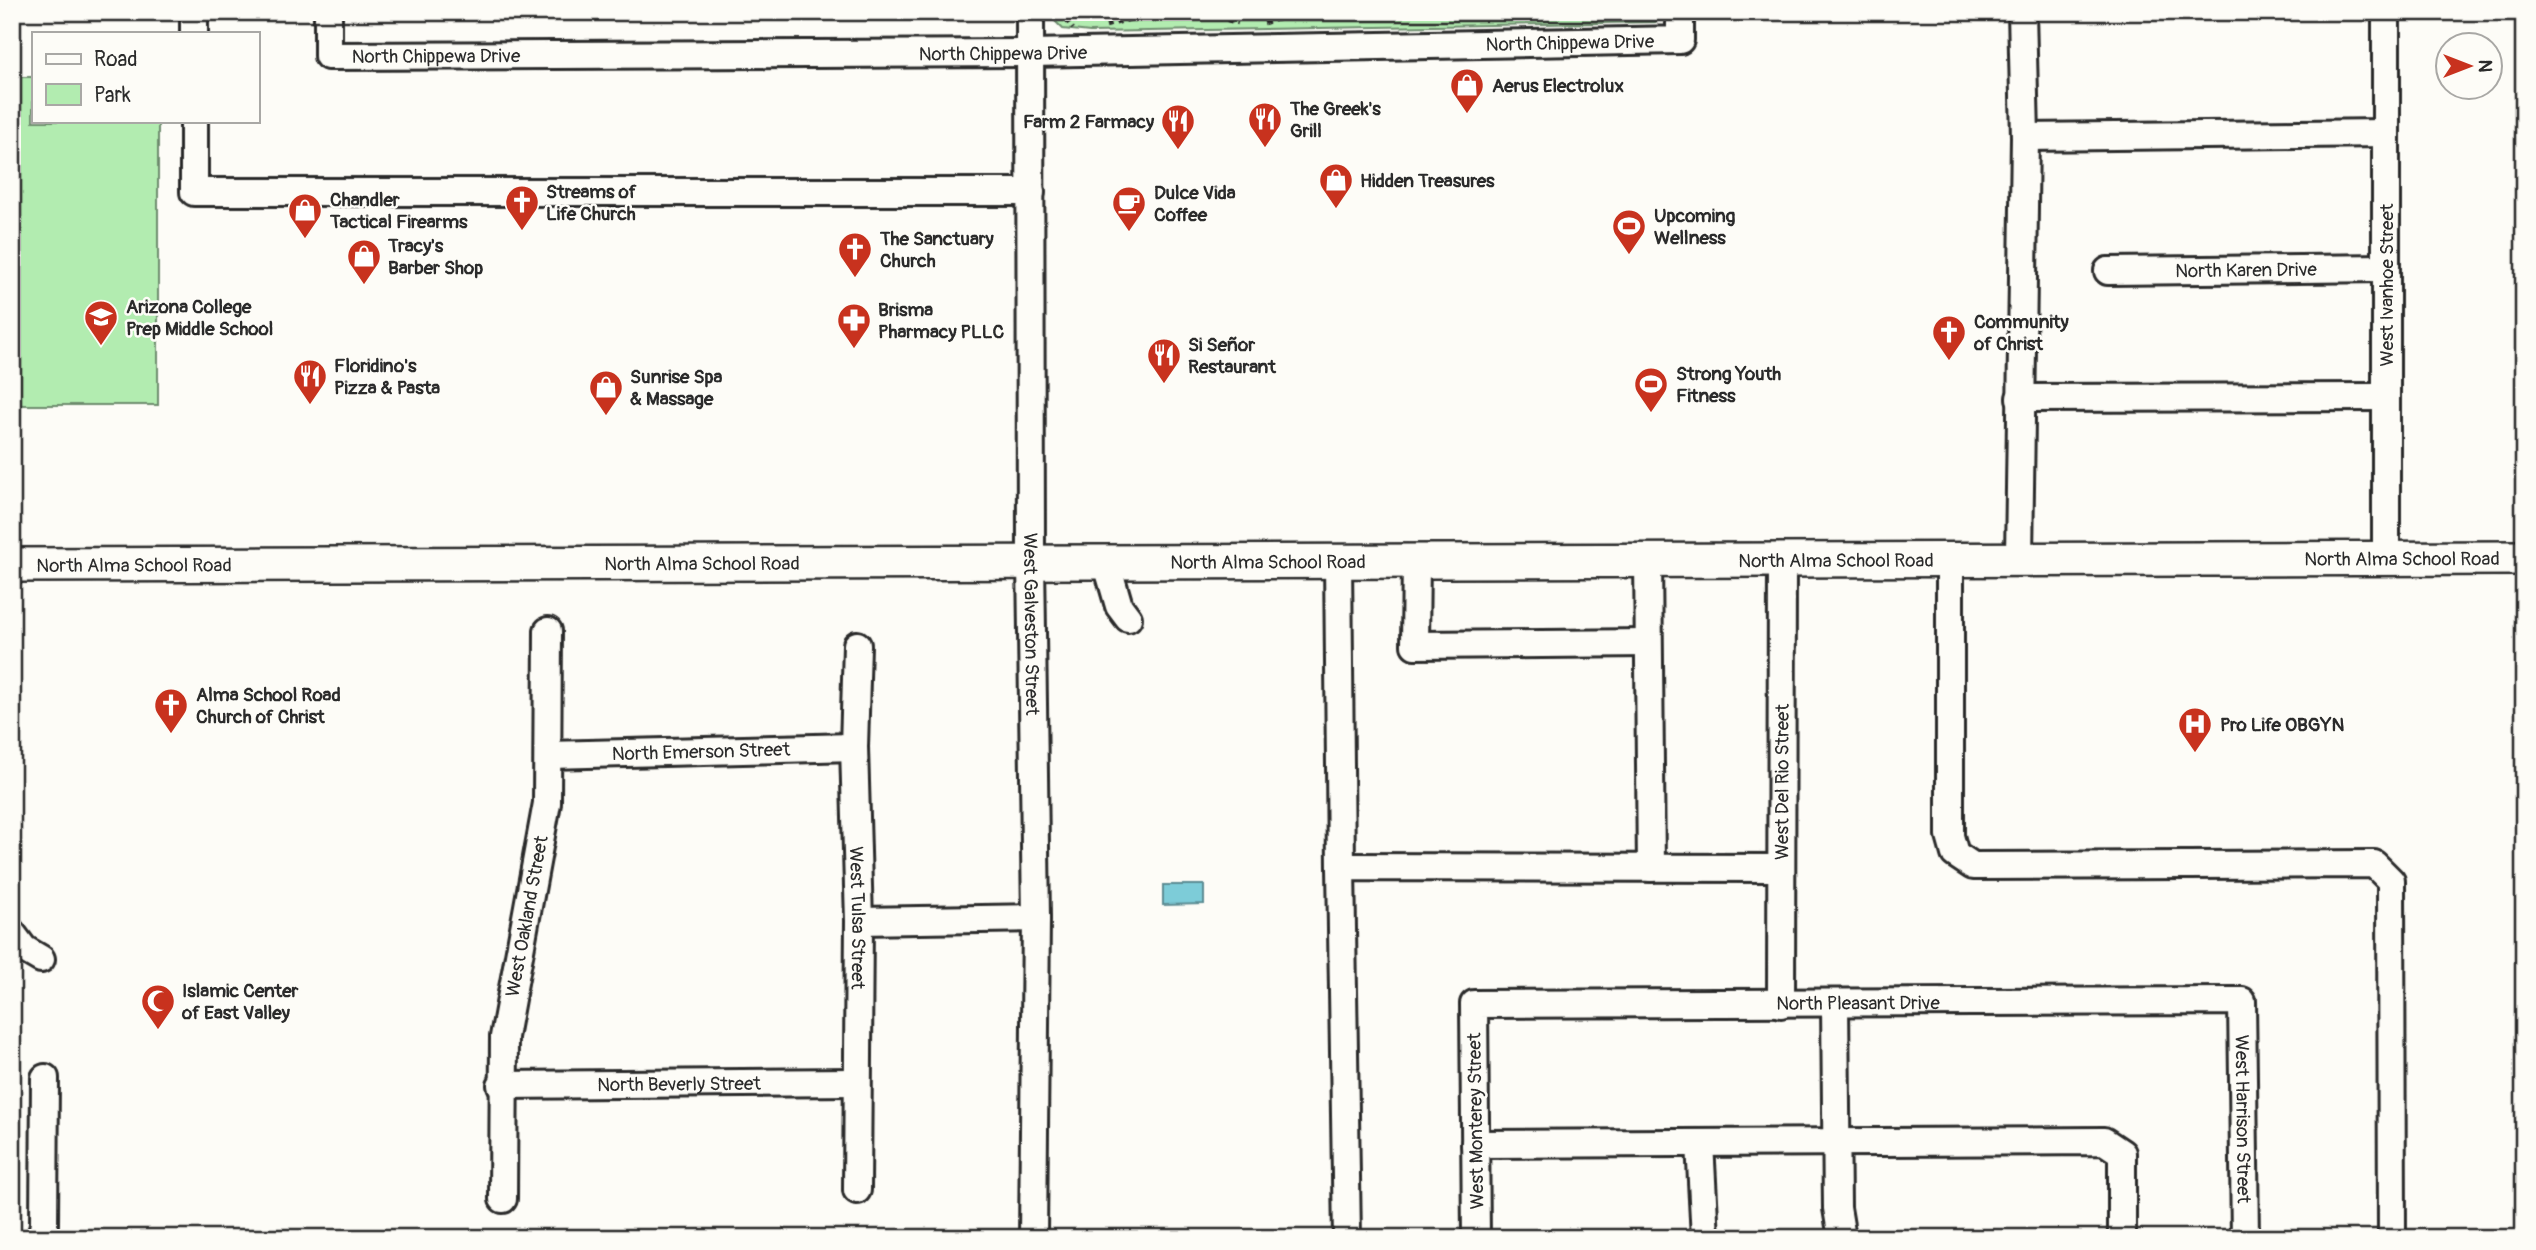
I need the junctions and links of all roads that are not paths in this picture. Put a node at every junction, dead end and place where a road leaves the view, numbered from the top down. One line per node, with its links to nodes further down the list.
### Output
1 (194, 12): 7 (street)
2 (328, 12): 8 (street, North Chippewa Drive)
3 (1030, 12): 8 (street, West Galveston Street)
4 (1681, 12): 8 (street, North Chippewa Drive)
5 (2022, 12): 11 (street)
6 (2386, 12): 10 (street, West Ivanhoe Street)
7 (194, 32)
8 (1031, 53): 12 (street, West Galveston Street)
9 (194, 122): 12 (street)
10 (2386, 133): 11 (street); 13 (street, West Ivanhoe Street)
11 (2025, 137): 16 (street)
12 (1031, 192): 25 (street, West Galveston Street)
13 (2386, 268): 14 (street, North Karen Drive); 15 (street, West Ivanhoe Street)
14 (2108, 271)
15 (2386, 397): 16 (street); 21 (street, West Ivanhoe Street)
16 (2020, 398): 20 (street)
17 (1648, 558): 18 (main road, North Alma School Road); 23 (main road, North Alma School Road); 30 (street)
18 (1782, 558): 19 (main road, North Alma School Road); 36 (street, West Del Rio Street)
19 (1951, 558): 20 (main road, North Alma School Road); 61 (street)
20 (2019, 558): 21 (main road, North Alma School Road)
21 (2386, 558): 22 (main road, North Alma School Road)
22 (2524, 558)
23 (1416, 559): 24 (main road, North Alma School Road); 30 (street)
24 (1338, 560): 26 (main road, North Alma School Road); 34 (street)
25 (1031, 561): 26 (main road, North Alma School Road); 27 (main road, North Alma School Road); 37 (street, West Galveston Street)
26 (1106, 561): 28 (street)
27 (12, 565)
28 (1128, 618)
29 (548, 631): 33 (street, West Oakland Street)
30 (1648, 643): 35 (street)
31 (856, 645): 32 (street, West Tulsa Street)
32 (854, 747): 33 (street, North Emerson Street); 38 (street, West Tulsa Street)
33 (549, 755): 47 (street, West Oakland Street)
34 (1341, 867): 35 (street); 55 (street)
35 (1651, 868): 36 (street)
36 (1781, 868): 43 (street, West Del Rio Street)
37 (1036, 918): 38 (street); 54 (street, West Galveston Street)
38 (859, 921): 46 (street, West Tulsa Street)
39 (12, 933): 40 (street)
40 (41, 959)
41 (2242, 1001): 44 (street, North Pleasant Drive); 60 (street, West Harrison Street)
42 (1474, 1004): 43 (street, North Pleasant Drive); 50 (street, West Monterey Street)
43 (1781, 1004): 44 (street, North Pleasant Drive)
44 (1835, 1004): 48 (street)
45 (45, 1078): 53 (street)
46 (856, 1082): 47 (street, North Beverly Street); 51 (street, West Tulsa Street)
47 (501, 1085): 52 (street, West Oakland Street)
48 (1836, 1142): 49 (street); 58 (street); 59 (street)
49 (1700, 1143): 50 (street); 57 (street)
50 (1475, 1144): 56 (street, West Monterey Street)
51 (856, 1190)
52 (503, 1199)
53 (41, 1238)
54 (1033, 1238)
55 (1347, 1238)
56 (1476, 1238)
57 (1705, 1238)
58 (1842, 1238)
59 (2122, 1238)
60 (2245, 1238)
61 (2392, 1238)

